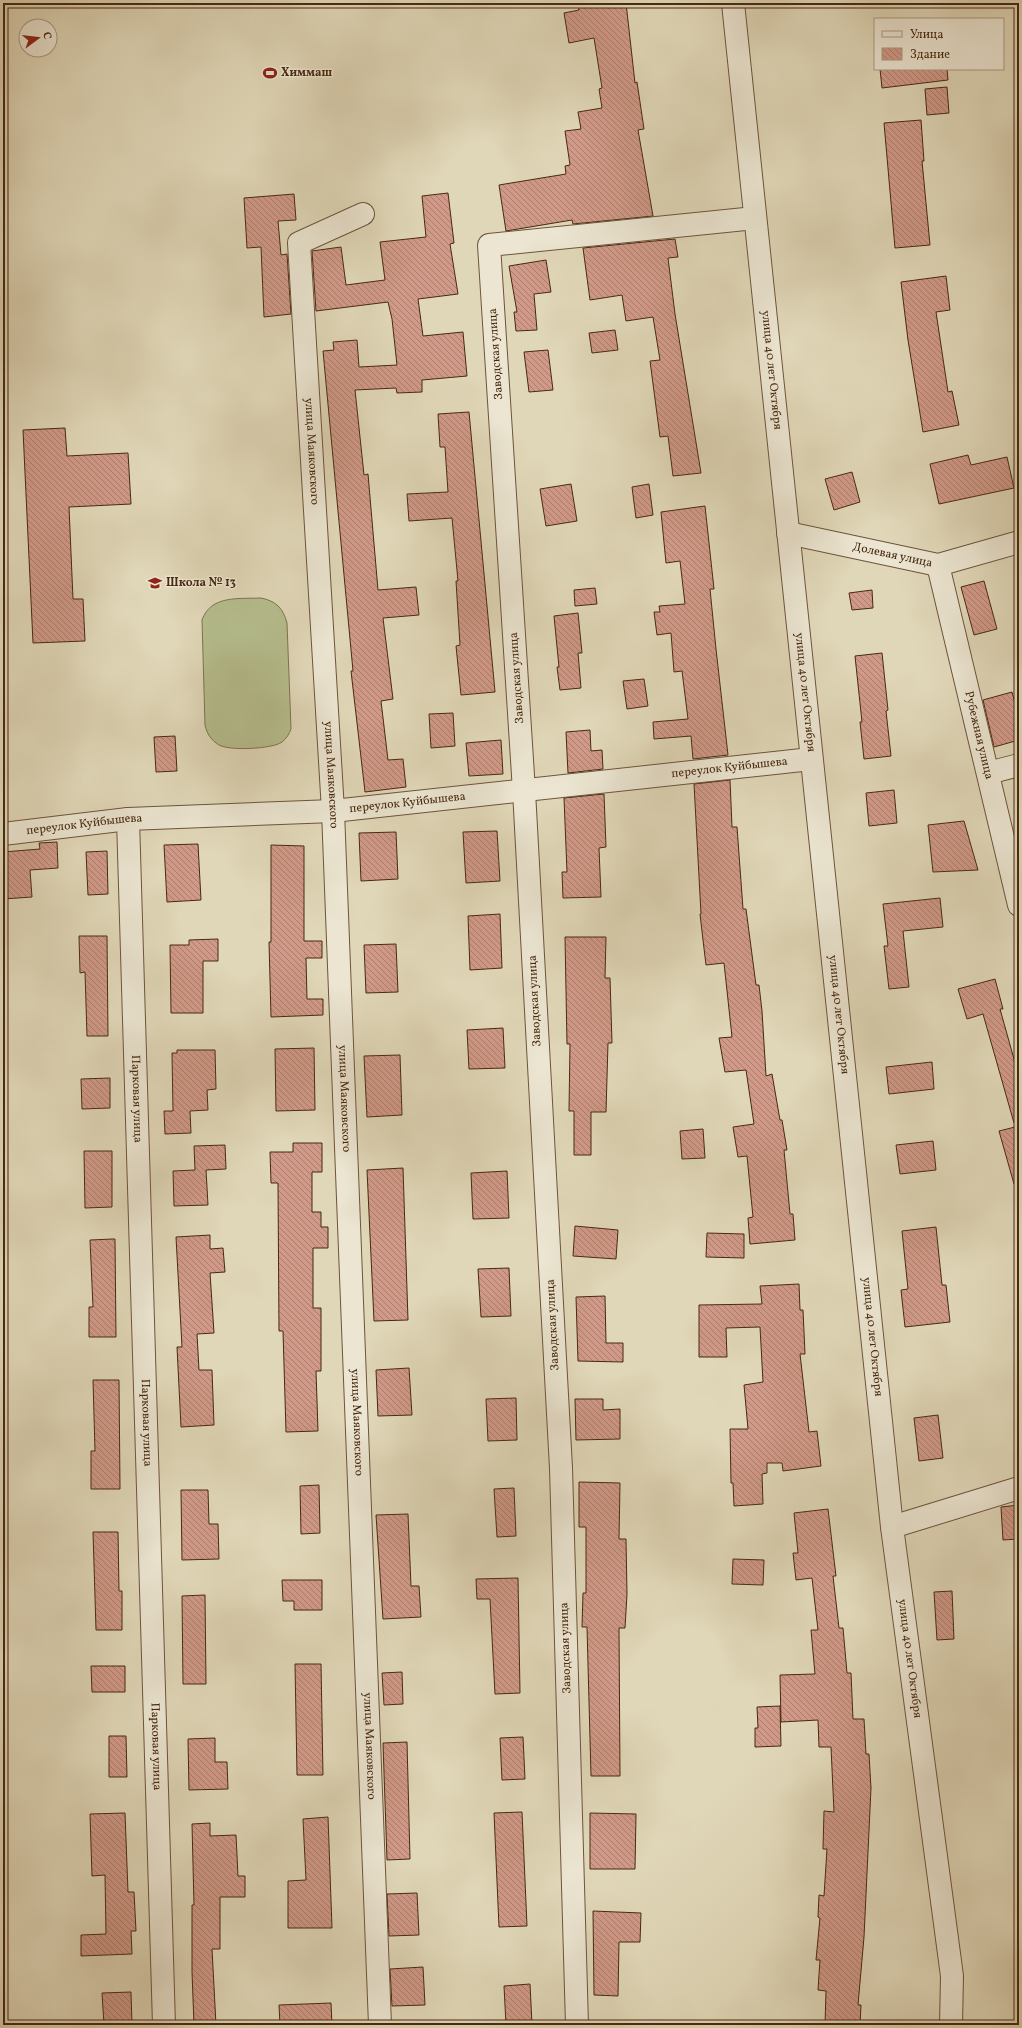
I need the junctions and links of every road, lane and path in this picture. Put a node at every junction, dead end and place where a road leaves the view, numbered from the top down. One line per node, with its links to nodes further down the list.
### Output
1 (733, 3): 3 (street, улица 40 лет Октября)
2 (363, 214): 11 (street, улица Маяковского)
3 (755, 218): 4 (street, улица 40 лет Октября); 10 (street, Заводская улица)
4 (788, 533): 6 (street, Долевая улица); 7 (street, улица 40 лет Октября)
5 (1019, 542): 6 (street, Долевая улица)
6 (938, 565): 9 (street, Рубежная улица)
7 (811, 759): 10 (street, переулок Куйбышева); 16 (street, улица 40 лет Октября)
8 (1019, 765): 9 (street)
9 (988, 773): 14 (street, Рубежная улица)
10 (524, 791): 11 (street, переулок Куйбышева); 19 (street, Заводская улица)
11 (333, 811): 12 (street, переулок Куйбышева); 18 (street, улица Маяковского)
12 (128, 820): 13 (street, переулок Куйбышева); 17 (street, Парковая улица)
13 (3, 834)
14 (1019, 906)
15 (1019, 1488): 16 (street)
16 (892, 1527): 20 (street, улица 40 лет Октября)
17 (164, 2025)
18 (380, 2025)
19 (577, 2025)
20 (951, 2025)

